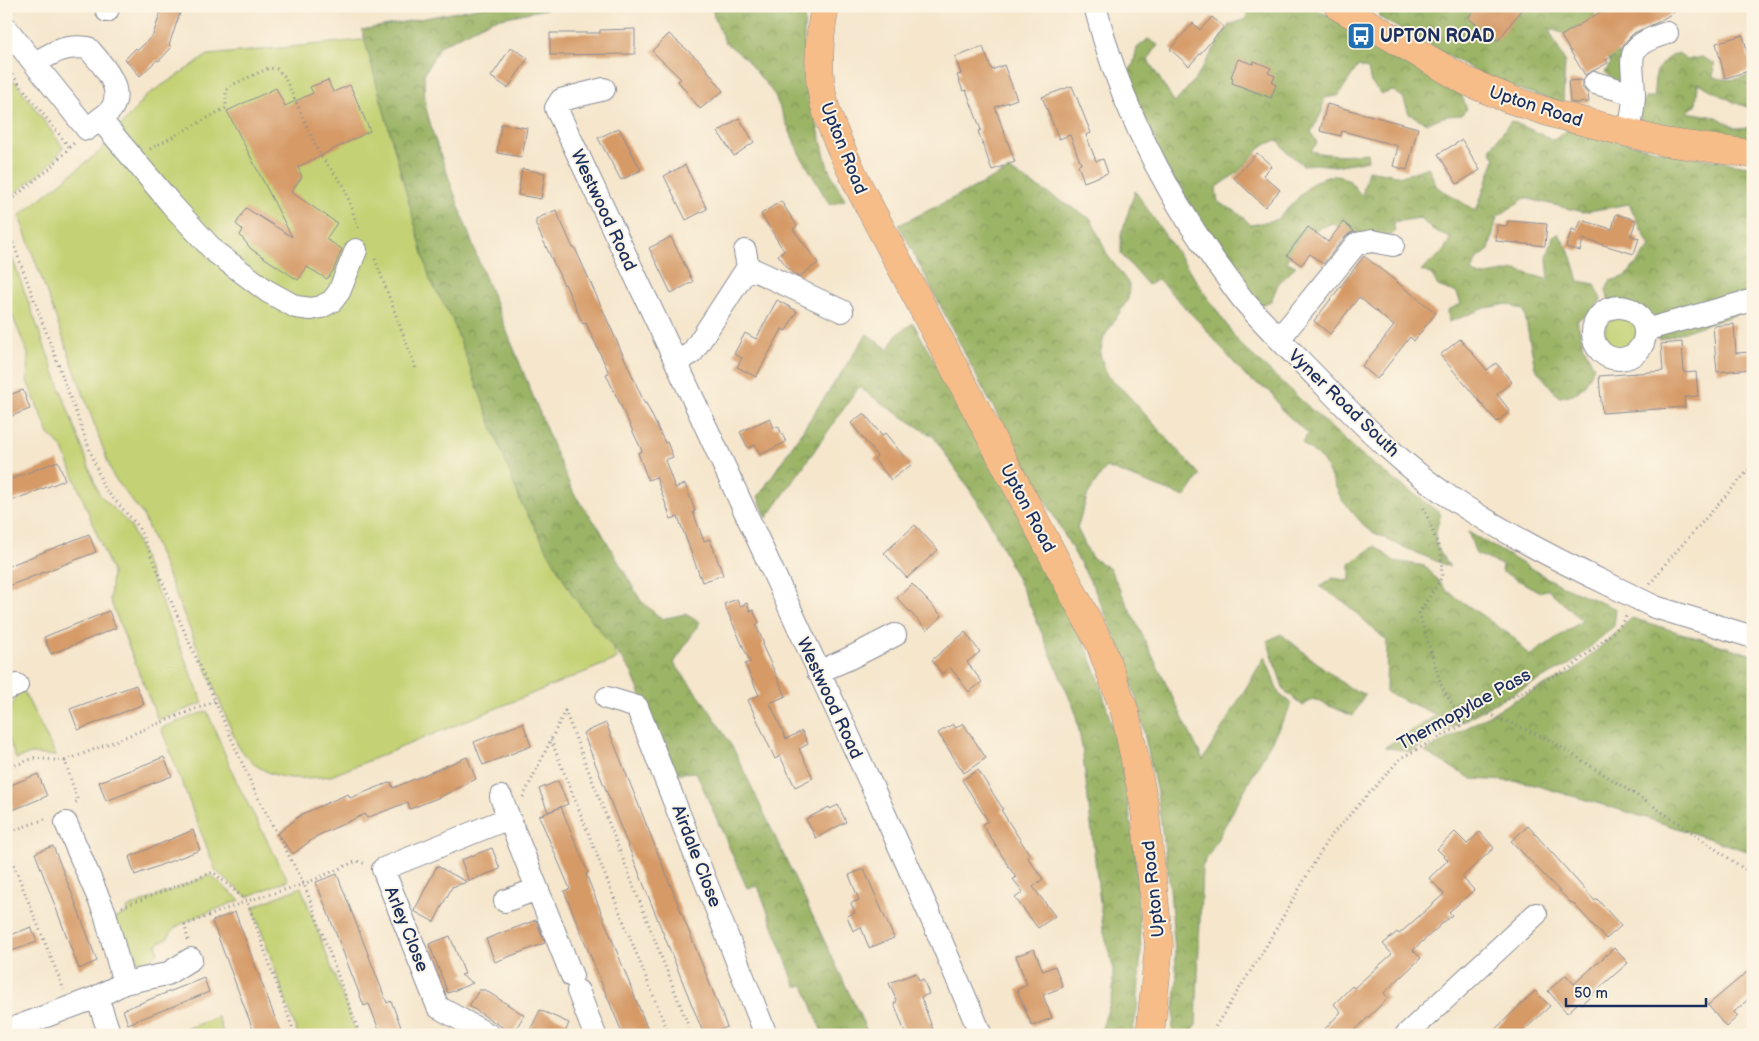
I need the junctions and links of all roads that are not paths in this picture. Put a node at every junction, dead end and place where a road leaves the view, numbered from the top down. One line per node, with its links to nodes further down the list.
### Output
1 (825, 6): 40 (main road, Upton Road)
2 (1095, 6): 19 (street, Vyner Road South)
3 (1338, 6): 4 (main road, Upton Road)
4 (1370, 15): 12 (main road, Upton Road)
5 (6, 28): 7 (street)
6 (1667, 33): 10 (street)
7 (35, 64): 11 (street); 11 (street)
8 (1595, 83): 10 (street)
9 (604, 89): 20 (street, Westwood Road)
10 (1634, 94): 12 (street)
11 (99, 127): 15 (street)
12 (1628, 133): 13 (main road, Upton Road)
13 (1753, 154)
14 (1393, 245): 19 (street)
15 (364, 248)
16 (1753, 300): 18 (street)
17 (842, 311): 20 (street)
18 (1645, 330)
19 (1279, 339): 22 (street, Vyner Road South, bridge)
20 (676, 362): 23 (street, Westwood Road)
21 (895, 635): 23 (street)
22 (1753, 637)
23 (818, 672): 39 (street, Westwood Road)
24 (607, 698): 38 (street, Airdale Close)
25 (501, 797): 27 (street)
26 (64, 818): 32 (street)
27 (510, 820): 28 (street); 36 (street, Arley Close)
28 (537, 889): 29 (street); 37 (street)
29 (505, 901)
30 (1536, 914): 41 (street)
31 (191, 959): 32 (street)
32 (124, 984): 33 (street)
33 (97, 997): 34 (street); 35 (street)
34 (6, 1031)
35 (110, 1035)
36 (489, 1035)
37 (595, 1035)
38 (766, 1035)
39 (981, 1035)
40 (1150, 1035)
41 (1406, 1035)

